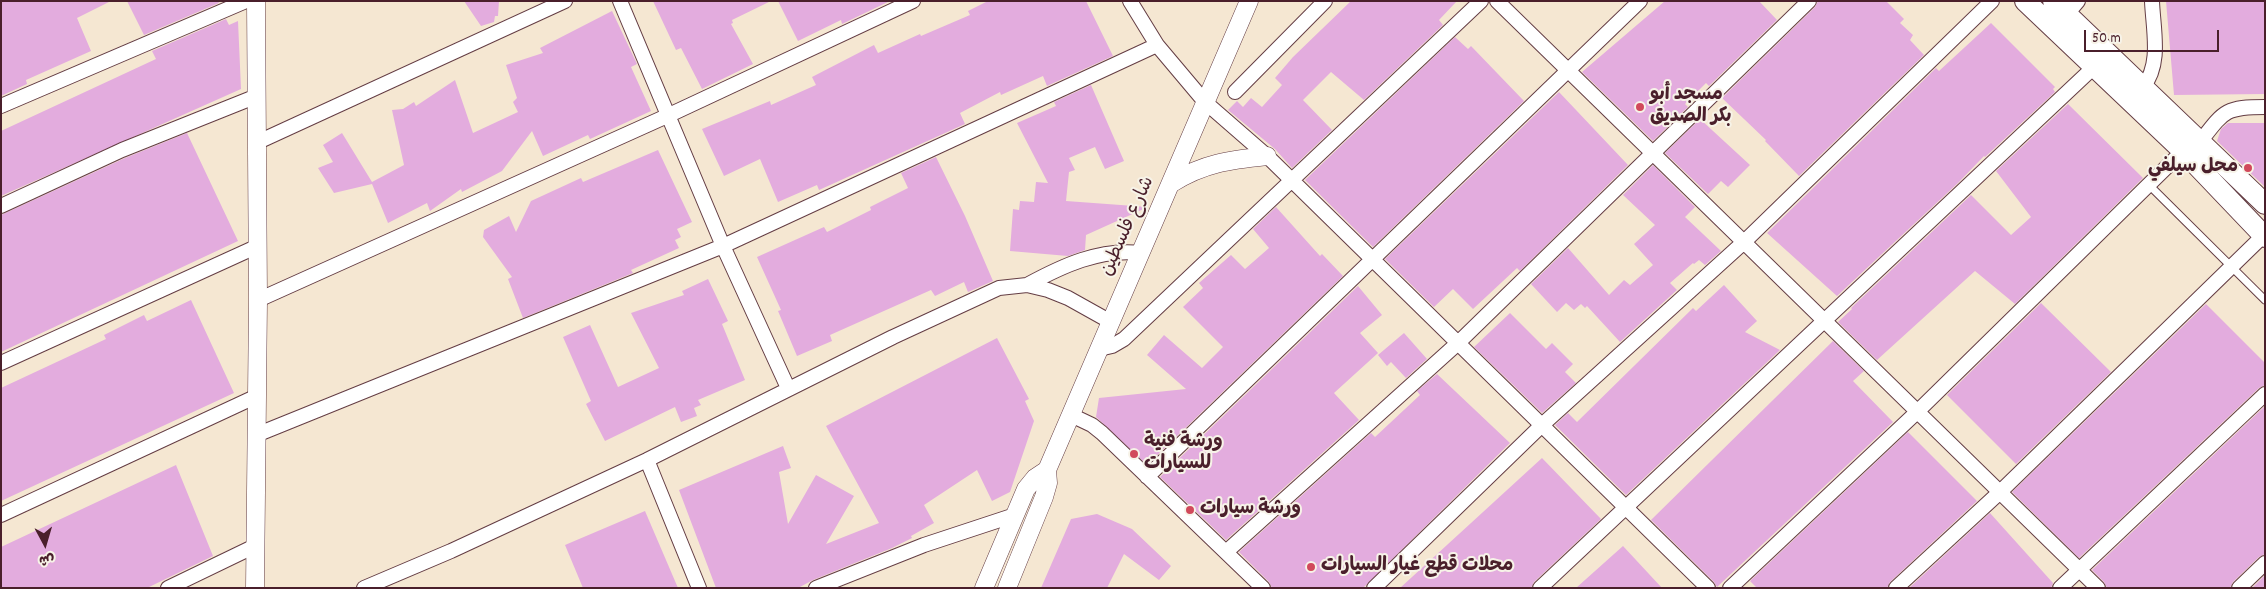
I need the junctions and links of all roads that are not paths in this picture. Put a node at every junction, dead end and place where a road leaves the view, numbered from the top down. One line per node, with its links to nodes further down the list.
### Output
1 (246, 1): 24 (street)
2 (256, 1): 22 (street)
3 (565, 1): 27 (street)
4 (620, 1): 26 (street)
5 (913, 1): 26 (street)
6 (1130, 1): 17 (street)
7 (1249, 1): 23 (street, شارع فلسطين)
8 (1325, 1): 21 (street)
9 (1481, 1): 32 (street)
10 (1497, 1): 19 (street)
11 (1640, 1): 19 (street)
12 (1809, 1): 30 (street)
13 (1992, 1): 38 (street)
14 (2025, 1): 18 (main road)
15 (2152, 1): 20 (street)
16 (2066, 6): 20 (main road)
17 (1157, 45): 23 (street); 40 (street)
18 (2094, 67): 29 (main road); 47 (street)
19 (1568, 71): 30 (street); 42 (street)
20 (2143, 86): 28 (main road)
21 (1236, 92)
22 (258, 96): 27 (street); 36 (street)
23 (1205, 102): 31 (street); 33 (street, شارع فلسطين)
24 (1, 106)
25 (2265, 107): 28 (street)
26 (667, 116): 40 (street); 45 (street)
27 (258, 142): 39 (street)
28 (2200, 142): 35 (main road)
29 (2183, 152): 34 (street); 37 (main road)
30 (1653, 154): 38 (street); 49 (street)
31 (1267, 156): 32 (street); 33 (street)
32 (1291, 180): 42 (street); 50 (street)
33 (1172, 183): 41 (street, شارع فلسطين)
34 (2148, 184): 43 (lane); 55 (street)
35 (2265, 204)
36 (1, 206)
37 (2264, 236): 43 (street)
38 (1744, 242): 47 (street); 57 (street)
39 (258, 246): 45 (street); 51 (street)
40 (723, 246): 52 (street); 58 (street)
41 (1141, 253): 44 (street); 48 (street, شارع فلسطين)
42 (1372, 260): 49 (street); 61 (street)
43 (2231, 267): 46 (lane); 62 (street)
44 (1027, 285): 48 (street); 52 (street)
45 (258, 300): 54 (street)
46 (2265, 300)
47 (1825, 321): 55 (street); 63 (street)
48 (1111, 322): 50 (street, شارع فلسطين)
49 (1458, 343): 57 (street); 67 (street)
50 (1099, 349): 56 (street, شارع فلسطين)
51 (1, 363)
52 (788, 388): 59 (street)
53 (2265, 394): 69 (street)
54 (256, 396): 58 (street); 64 (street)
55 (1918, 412): 62 (street); 81 (street)
56 (1071, 415): 60 (street, شارع فلسطين); 61 (street)
57 (1542, 426): 63 (street); 78 (street)
58 (256, 436): 66 (street)
59 (647, 460): 72 (street); 73 (street)
60 (1047, 470): 65 (street, شارع فلسطين); 76 (street, شارع فلسطين)
61 (1147, 477): 67 (street)
62 (2000, 492): 69 (street); 82 (street)
63 (1625, 506): 79 (street); 80 (street)
64 (1, 515)
65 (1015, 515): 74 (street); 75 (street, شارع فلسطين)
66 (255, 546): 70 (street); 71 (street)
67 (1226, 552): 77 (street)
68 (2265, 563): 85 (street)
69 (2079, 569): 83 (street); 84 (street)
70 (168, 588)
71 (255, 588)
72 (364, 588)
73 (699, 588)
74 (816, 588)
75 (984, 588)
76 (1007, 588)
77 (1263, 588)
78 (1374, 588)
79 (1540, 588)
80 (1708, 588)
81 (1730, 588)
82 (1896, 588)
83 (2060, 588)
84 (2098, 588)
85 (2239, 588)

